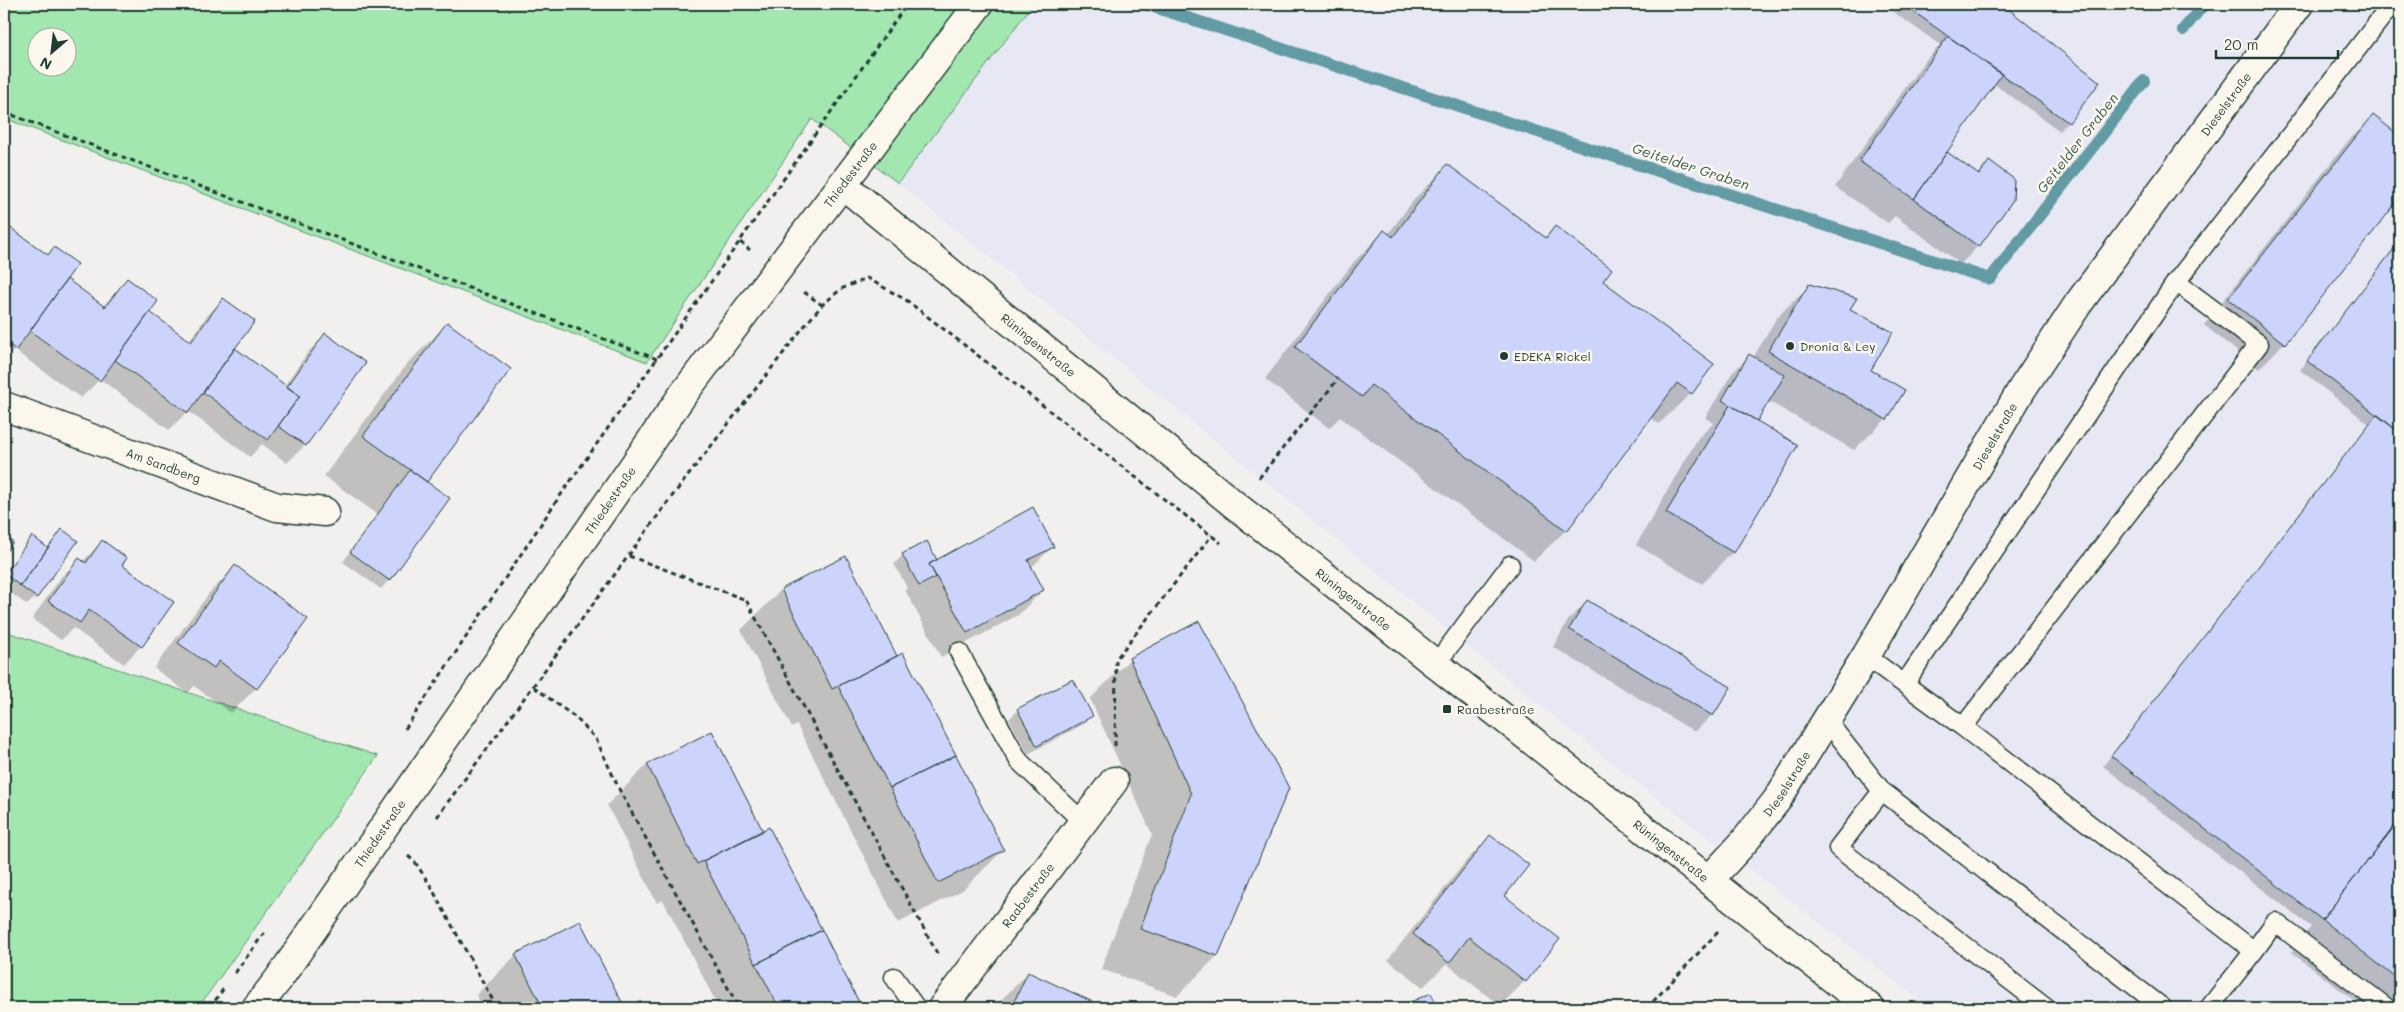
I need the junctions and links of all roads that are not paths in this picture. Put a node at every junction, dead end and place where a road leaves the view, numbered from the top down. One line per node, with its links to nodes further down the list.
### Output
1 (979, 4): 4 (street, Thiedestraße)
2 (2298, 4): 10 (street, Dieselstraße)
3 (2392, 4): 5 (lane)
4 (842, 184): 11 (street, Rüningenstraße); 21 (street, Thiedestraße)
5 (2176, 282): 12 (lane); 14 (lane)
6 (4, 406): 7 (street, Am Sandberg)
7 (325, 512)
8 (1510, 565): 11 (lane)
9 (959, 652): 17 (lane)
10 (1866, 656): 12 (lane); 13 (street, Dieselstraße)
11 (1436, 664): 18 (street, Rüningenstraße)
12 (1905, 683): 14 (lane)
13 (1827, 721): 16 (lane); 18 (street, Dieselstraße)
14 (1964, 727): 19 (lane)
15 (1114, 781): 17 (street, Raabestraße)
16 (1882, 791): 25 (lane); 26 (lane)
17 (1083, 822): 23 (street, Raabestraße)
18 (1708, 880): 24 (street, Rüningenstraße)
19 (2254, 951): 27 (lane); 28 (lane)
20 (894, 977): 22 (lane)
21 (256, 1008)
22 (916, 1008)
23 (942, 1008)
24 (1870, 1008)
25 (2046, 1008)
26 (2163, 1008)
27 (2209, 1008)
28 (2387, 1008)

